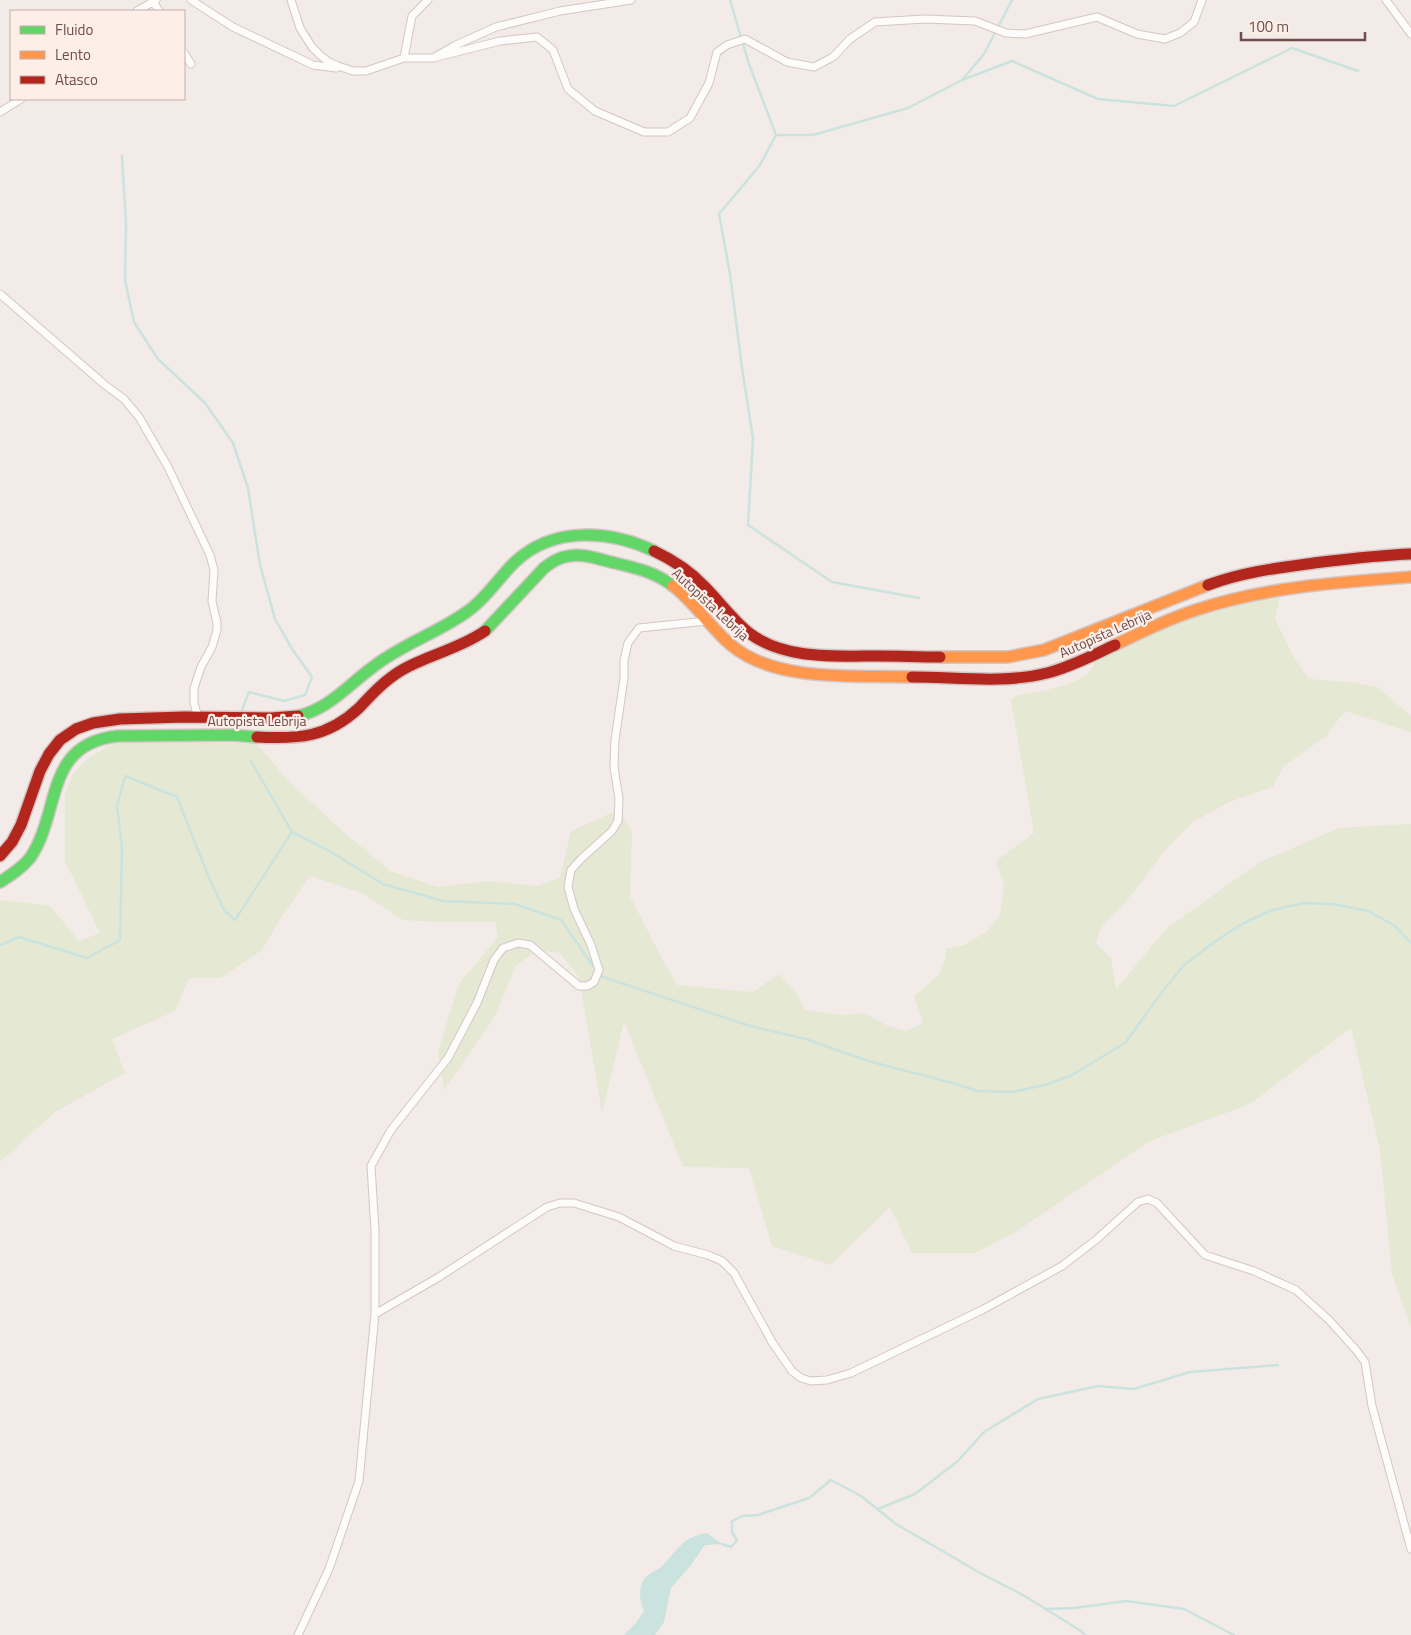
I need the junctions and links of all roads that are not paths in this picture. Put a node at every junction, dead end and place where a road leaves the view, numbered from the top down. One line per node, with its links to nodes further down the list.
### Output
1 (191, 0): 14 (street)
2 (291, 0): 14 (street)
3 (428, 0): 11 (street)
4 (631, 0): 12 (street)
5 (1202, 0): 12 (street)
6 (1386, 0): 9 (street)
7 (155, 1): 8 (street)
8 (139, 10)
9 (1411, 34)
10 (185, 54): 13 (street)
11 (404, 58): 12 (street); 14 (street)
12 (433, 58)
13 (190, 64)
14 (346, 68)
15 (19, 100): 16 (street)
16 (0, 112)
17 (0, 294): 21 (street)
18 (1411, 554): 21 (highway, Autopista Lebrija)
19 (1411, 577): 20 (highway, Autopista Lebrija)
20 (706, 621): 23 (highway, Autopista Lebrija); 24 (street)
21 (198, 717): 22 (highway, Autopista Lebrija)
22 (0, 856)
23 (0, 882)
24 (375, 1314): 25 (street); 26 (street)
25 (1411, 1549)
26 (298, 1635)

